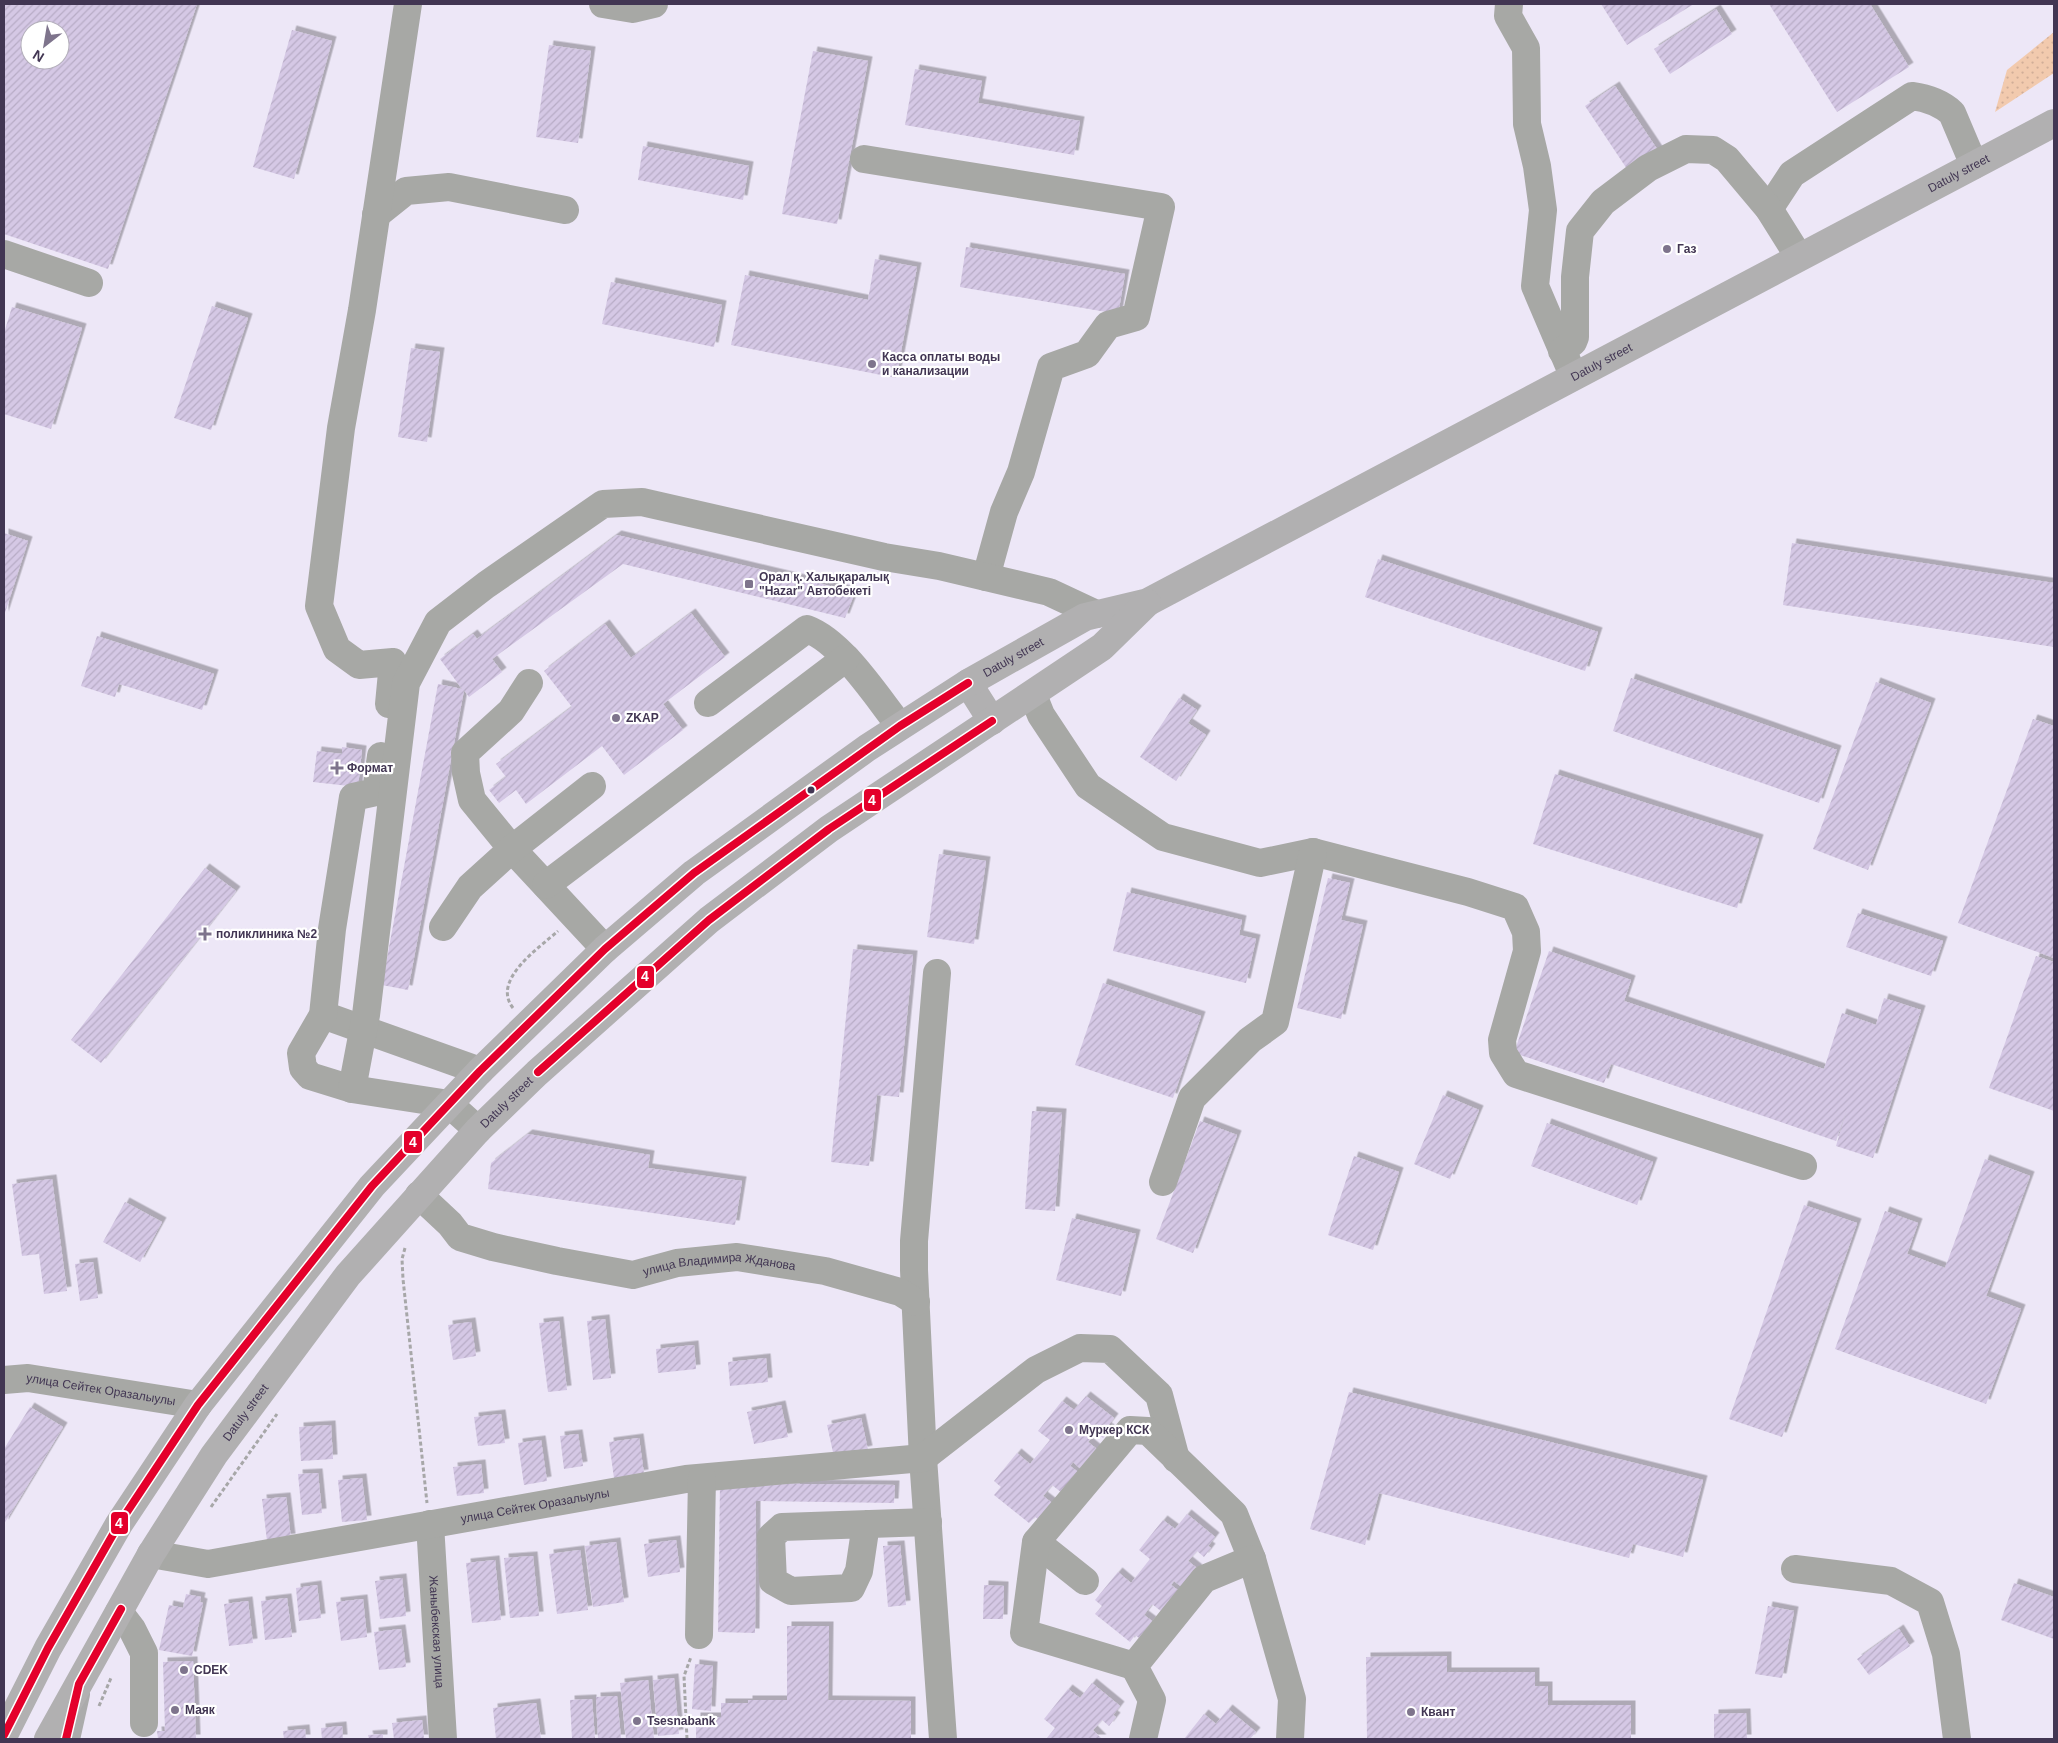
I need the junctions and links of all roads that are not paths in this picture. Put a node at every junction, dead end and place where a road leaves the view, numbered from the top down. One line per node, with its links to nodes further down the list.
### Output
1 (408, 4): 10 (street)
2 (603, 4): 3 (street)
3 (654, 4)
4 (1509, 4): 14 (street)
5 (2054, 123): 7 (highway, Datuly street)
6 (864, 159): 16 (street)
7 (1974, 165): 8 (street); 12 (highway, Datuly street)
8 (1769, 209): 12 (street); 14 (street)
9 (565, 210): 10 (street)
10 (376, 215): 33 (street)
11 (4, 254): 13 (street)
12 (1799, 257): 15 (highway, Datuly street)
13 (89, 283)
14 (1562, 351): 15 (street)
15 (1574, 376): 17 (highway, Datuly street)
16 (986, 577): 18 (street); 34 (street)
17 (1148, 602): 18 (highway, Datuly street); 22 (highway, Datuly street)
18 (1096, 614): 21 (highway, Datuly street)
19 (846, 658): 23 (street); 25 (street); 29 (street)
20 (529, 683): 27 (street)
21 (968, 683): 24 (highway); 25 (highway, Datuly street)
22 (1033, 695): 24 (highway, Datuly street); 28 (street)
23 (708, 703)
24 (992, 722): 38 (highway, Datuly street)
25 (900, 726): 31 (highway, Datuly street)
26 (592, 786): 27 (street)
27 (512, 848): 29 (street); 30 (street)
28 (1313, 852): 39 (street); 40 (street)
29 (546, 885): 31 (street)
30 (443, 927)
31 (605, 949): 35 (highway, Datuly street)
32 (937, 973): 42 (street)
33 (323, 1015): 34 (street); 36 (street)
34 (364, 1029): 35 (street); 36 (street)
35 (480, 1070): 37 (highway, Datuly street)
36 (352, 1089): 37 (street)
37 (449, 1104): 38 (street); 44 (highway, Datuly street)
38 (478, 1130): 41 (highway, Datuly street)
39 (1802, 1166)
40 (1163, 1182)
41 (419, 1195): 42 (street, улица Владимира Жданова); 52 (highway, Datuly street)
42 (916, 1302): 45 (street)
43 (4, 1380): 44 (street, улица Сейтек Оразалыулы)
44 (198, 1405): 58 (highway, Datuly street)
45 (923, 1458): 46 (street); 47 (street, улица Сейтек Оразалыулы); 48 (street)
46 (1176, 1459): 51 (street); 53 (street)
47 (702, 1478): 49 (street, улица Сейтек Оразалыулы); 57 (street)
48 (928, 1522): 50 (street); 68 (street)
49 (430, 1524): 52 (street, улица Сейтек Оразалыулы); 67 (street, Жаныбекская улица)
50 (866, 1524)
51 (1036, 1542): 55 (street); 59 (street)
52 (151, 1554): 56 (highway, Datuly street)
53 (1252, 1560): 59 (street); 63 (street)
54 (1795, 1568): 70 (street)
55 (1085, 1581)
56 (118, 1612): 60 (highway, Datuly street); 62 (street)
57 (698, 1635)
58 (40, 1663): 60 (highway); 61 (highway, Datuly street)
59 (1134, 1666): 69 (street)
60 (79, 1684): 65 (highway, Datuly street); 66 (main road)
61 (12, 1700): 64 (highway, Datuly street)
62 (144, 1723)
63 (1286, 1733)
64 (4, 1735)
65 (48, 1739)
66 (66, 1739)
67 (443, 1739)
68 (943, 1739)
69 (1143, 1739)
70 (1957, 1739)

